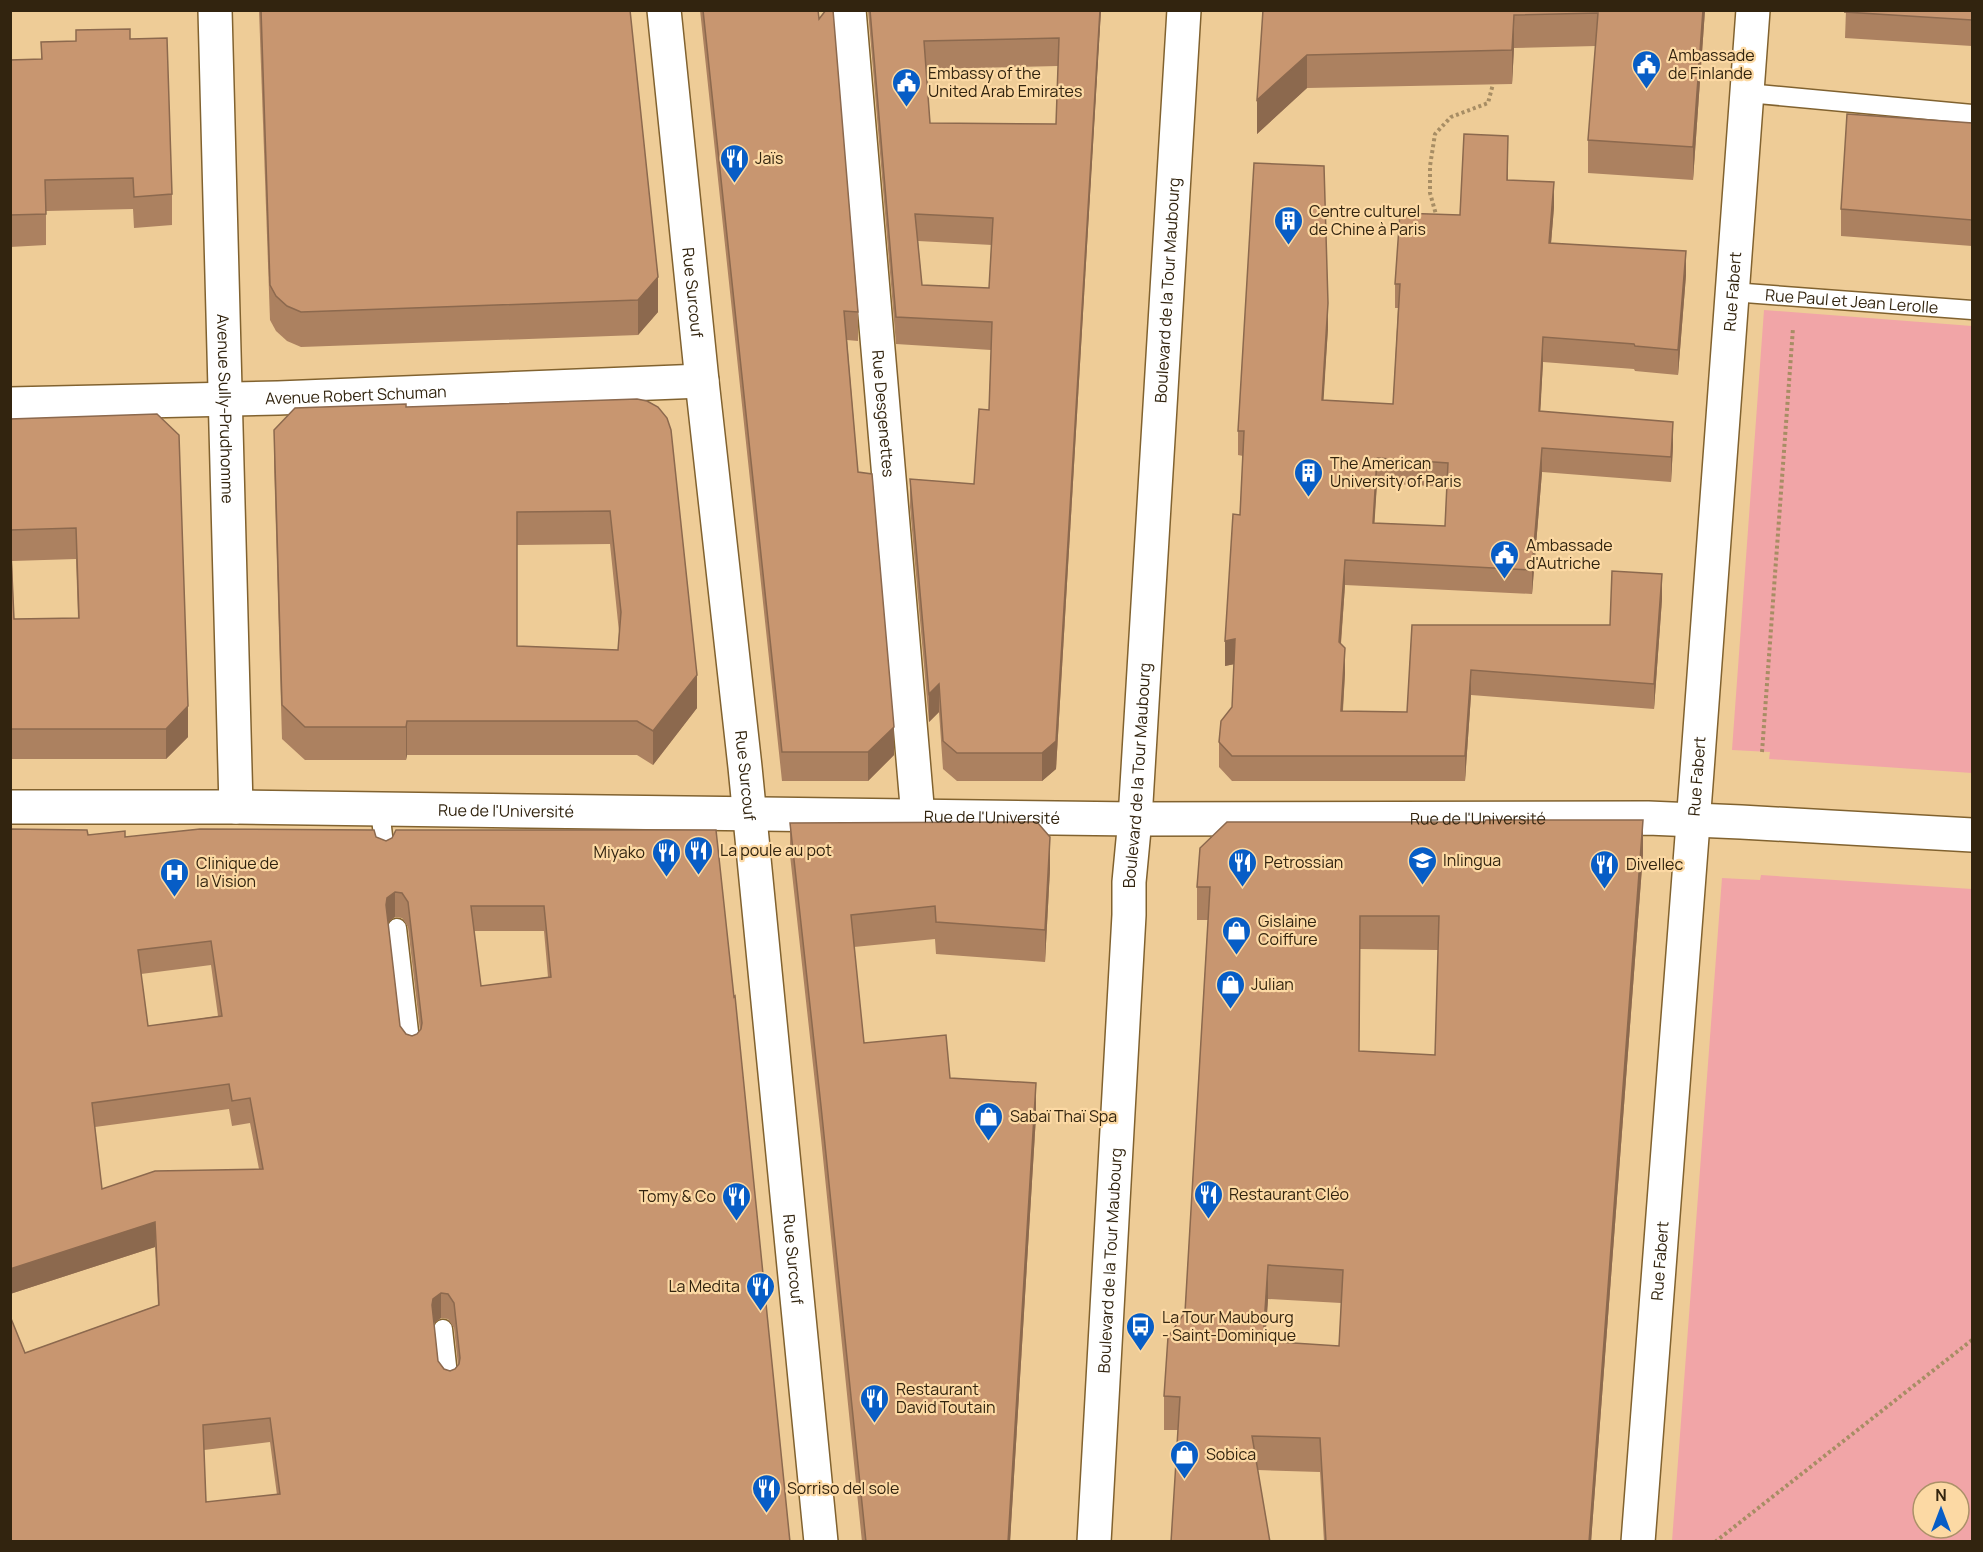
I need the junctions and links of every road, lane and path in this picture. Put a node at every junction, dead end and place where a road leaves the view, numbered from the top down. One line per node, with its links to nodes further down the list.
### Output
1 (215, 10): 14 (street, Avenue Sully-Prudhomme)
2 (664, 10): 13 (street, Rue Surcouf)
3 (849, 10): 21 (street, Rue Desgenettes)
4 (1184, 10): 22 (street, Boulevard de la Tour Maubourg)
5 (1753, 10): 7 (street, Rue Fabert)
6 (1492, 84): 9 (path)
7 (1746, 93): 8 (lane); 10 (street, Rue Fabert)
8 (1972, 114)
9 (1438, 221)
10 (1732, 292): 11 (lane, Rue Paul et Jean Lerolle); 23 (street, Rue Fabert)
11 (1972, 310)
12 (1794, 324): 16 (path)
13 (702, 381): 14 (street, Avenue Robert Schuman); 20 (street, Rue Surcouf)
14 (226, 399): 15 (street, Avenue Robert Schuman); 18 (street, Avenue Sully-Prudhomme)
15 (10, 404)
16 (1762, 752)
17 (10, 807): 18 (street, Rue de l'Université)
18 (236, 807): 19 (street, Rue de l'Université)
19 (380, 809): 20 (street, Rue de l'Université); 25 (lane)
20 (750, 814): 21 (street, Rue de l'Université); 31 (street, Rue Surcouf)
21 (918, 817): 22 (street, Rue de l'Université)
22 (1135, 819): 23 (street, Rue de l'Université); 32 (street, Boulevard de la Tour Maubourg)
23 (1693, 819): 24 (street, Rue de l'Université); 33 (street, Rue Fabert)
24 (1972, 835)
25 (386, 854)
26 (396, 928): 27 (lane)
27 (411, 1049)
28 (442, 1329): 30 (lane)
29 (1972, 1340): 34 (path)
30 (449, 1384)
31 (821, 1542)
32 (1094, 1542)
33 (1638, 1542)
34 (1715, 1542)

